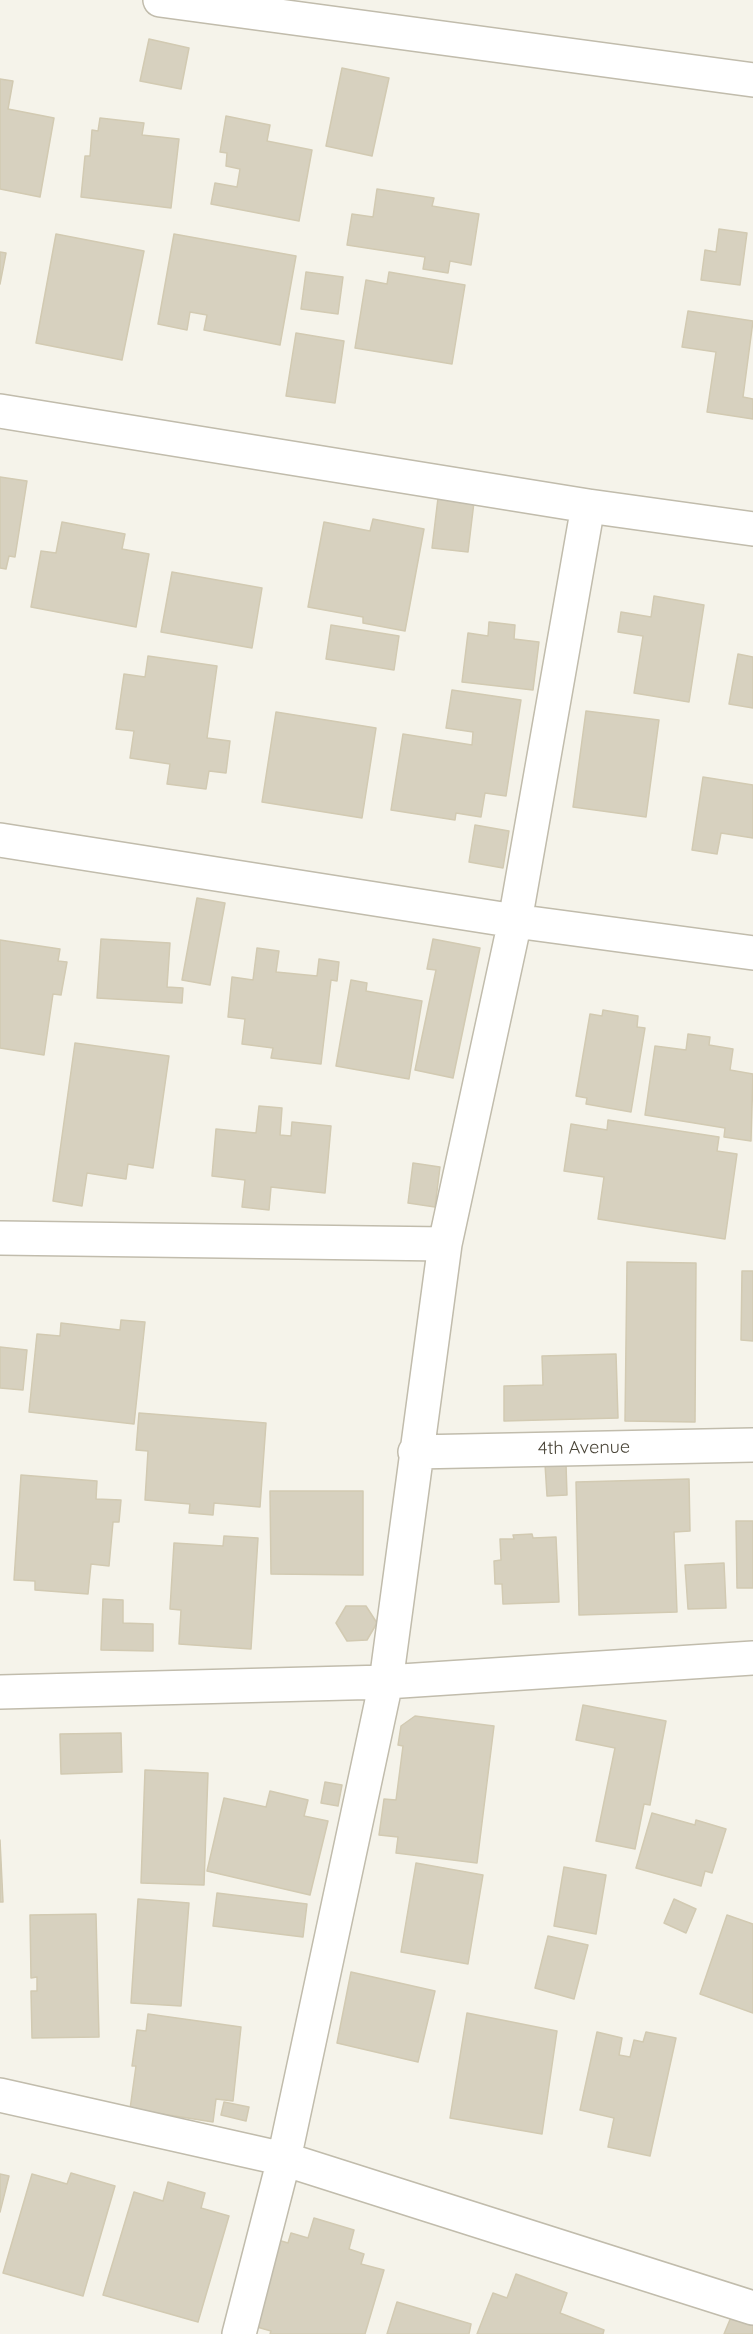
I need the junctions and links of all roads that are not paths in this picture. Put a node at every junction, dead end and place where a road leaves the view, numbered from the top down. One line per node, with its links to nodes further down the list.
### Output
1 (160, 0): 2 (street)
2 (753, 80)
3 (0, 411): 4 (street)
4 (588, 506): 5 (street); 7 (street)
5 (753, 529)
6 (0, 840): 7 (street)
7 (515, 921): 8 (street); 10 (street)
8 (753, 953)
9 (0, 1238): 10 (street)
10 (445, 1244): 12 (street)
11 (753, 1445): 12 (street, 4th Avenue)
12 (415, 1452): 14 (street)
13 (753, 1658): 14 (street)
14 (386, 1682): 15 (street); 17 (street)
15 (0, 1692)
16 (0, 2095): 17 (street)
17 (284, 2159): 18 (street); 19 (street)
18 (753, 2308)
19 (239, 2334)

